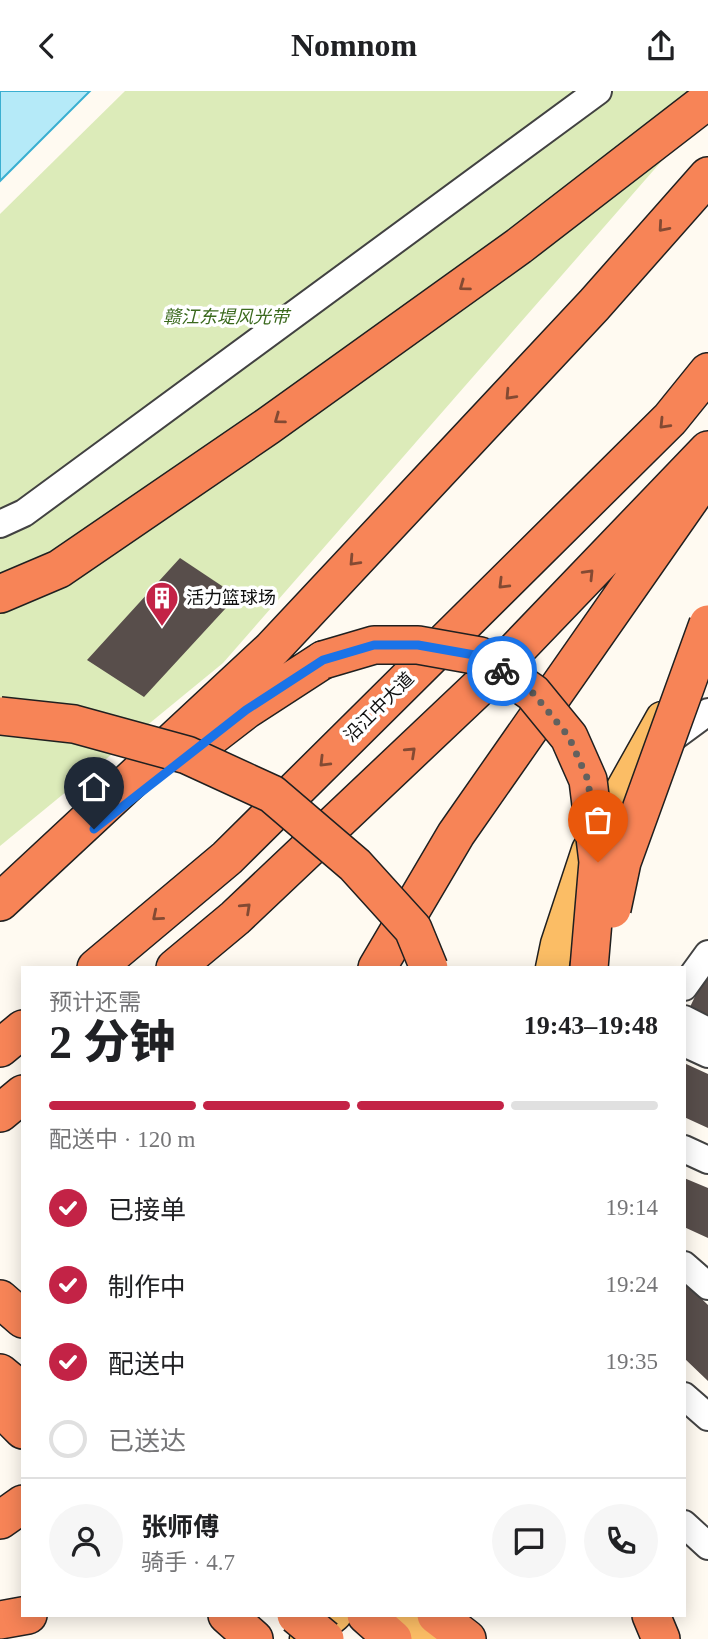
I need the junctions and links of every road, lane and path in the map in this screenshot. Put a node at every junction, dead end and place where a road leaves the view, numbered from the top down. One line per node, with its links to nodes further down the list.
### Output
1 (598, 91): 7 (street)
2 (708, 100): 8 (highway, one-way to 8)
3 (708, 176): 14 (highway, one-way to 14)
4 (708, 372): 16 (highway, 沿江中大道, one-way to 16)
5 (708, 450): 17 (highway, one-way to 5)
6 (708, 473): 18 (highway)
7 (0, 524)
8 (0, 594)
9 (708, 624): 22 (highway, bridge)
10 (708, 646): 13 (main road)
11 (708, 712): 13 (street)
12 (0, 716): 19 (highway, bridge)
13 (636, 765): 20 (main road)
14 (3, 899): 21 (highway, bridge)
15 (708, 954): 23 (street)
16 (98, 966)
17 (177, 966)
18 (378, 966)
19 (428, 966)
20 (552, 966)
21 (589, 966)
22 (598, 966)
23 (686, 984)
24 (686, 1020): 26 (street)
25 (21, 1031): 28 (highway)
26 (708, 1031)
27 (686, 1044): 29 (street)
28 (0, 1048)
29 (708, 1054)
30 (21, 1096): 31 (highway)
31 (0, 1113)
32 (686, 1150): 33 (street)
33 (708, 1160)
34 (686, 1254): 36 (street)
35 (686, 1267): 38 (street)
36 (708, 1267)
37 (0, 1280): 39 (highway)
38 (708, 1286)
39 (21, 1296)
40 (0, 1299): 41 (highway)
41 (21, 1317)
42 (0, 1373): 43 (highway)
43 (21, 1390)
44 (686, 1398): 46 (street)
45 (0, 1407): 47 (highway)
46 (708, 1417)
47 (21, 1428)
48 (21, 1505): 49 (highway)
49 (0, 1520)
50 (686, 1526): 51 (street)
51 (708, 1546)
52 (21, 1616): 58 (highway)
53 (228, 1617): 59 (highway)
54 (368, 1617): 60 (highway)
55 (402, 1617): 61 (main road)
56 (439, 1617): 62 (highway)
57 (652, 1617): 63 (highway)
58 (0, 1620)
59 (254, 1639)
60 (393, 1639)
61 (428, 1639)
62 (467, 1639)
63 (661, 1639)

